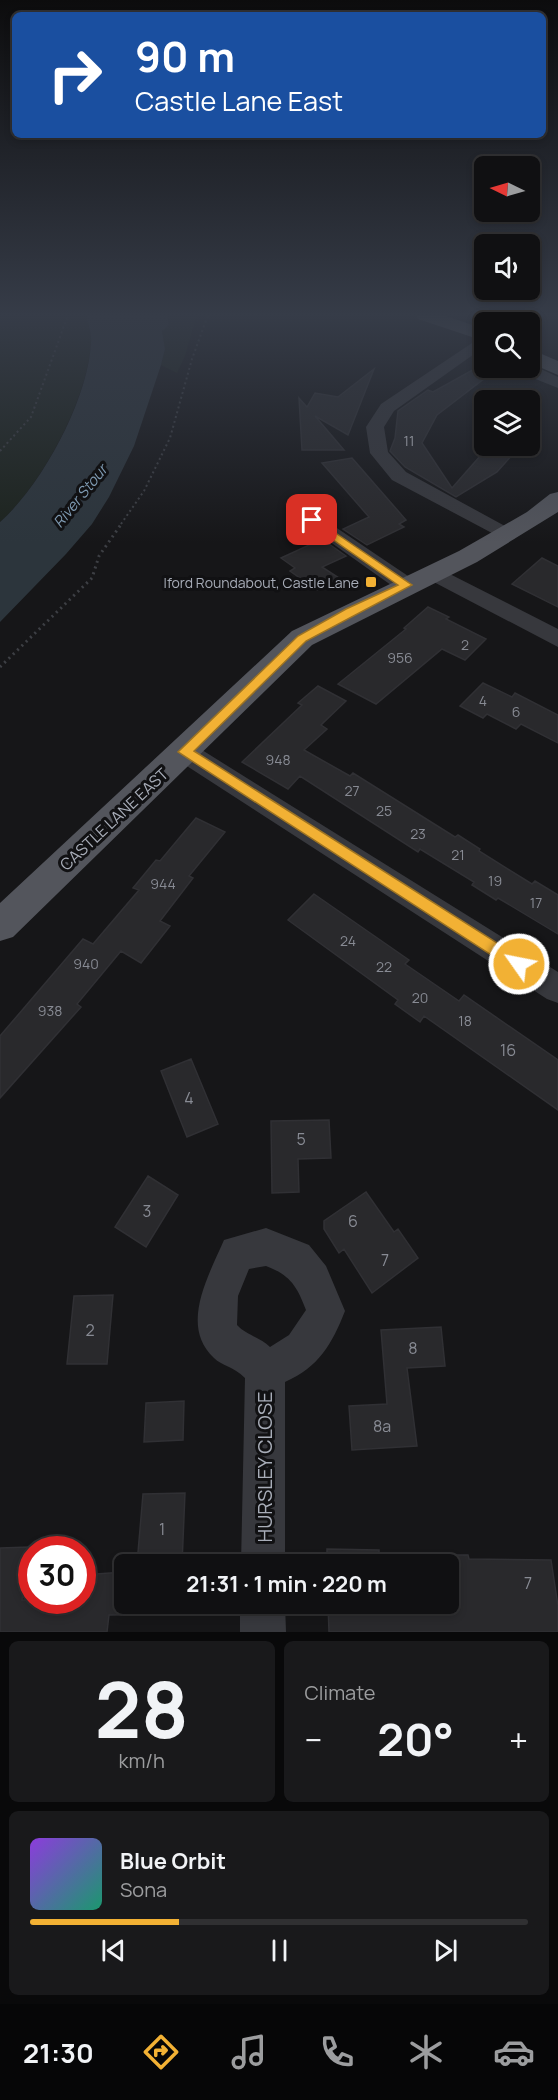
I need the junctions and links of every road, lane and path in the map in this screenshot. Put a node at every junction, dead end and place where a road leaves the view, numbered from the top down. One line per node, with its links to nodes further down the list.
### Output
1 (40, 391): 4 (path)
2 (183, 391): 11 (path)
3 (412, 391): 7 (street)
4 (0, 451)
5 (558, 499): 7 (main road, CASTLE LANE EAST)
6 (312, 520): 9 (street)
7 (507, 535): 8 (main road, CASTLE LANE EAST)
8 (436, 574): 9 (main road, CASTLE LANE EAST); 10 (street)
9 (406, 585): 12 (main road, CASTLE LANE EAST)
10 (558, 639)
11 (0, 667)
12 (185, 752): 13 (main road, CASTLE LANE EAST); 14 (street)
13 (0, 926)
14 (558, 989)
15 (265, 1370): 16 (street, HURSLEY CLOSE)
16 (263, 1554)
17 (263, 1614): 18 (street)
18 (263, 1632)

